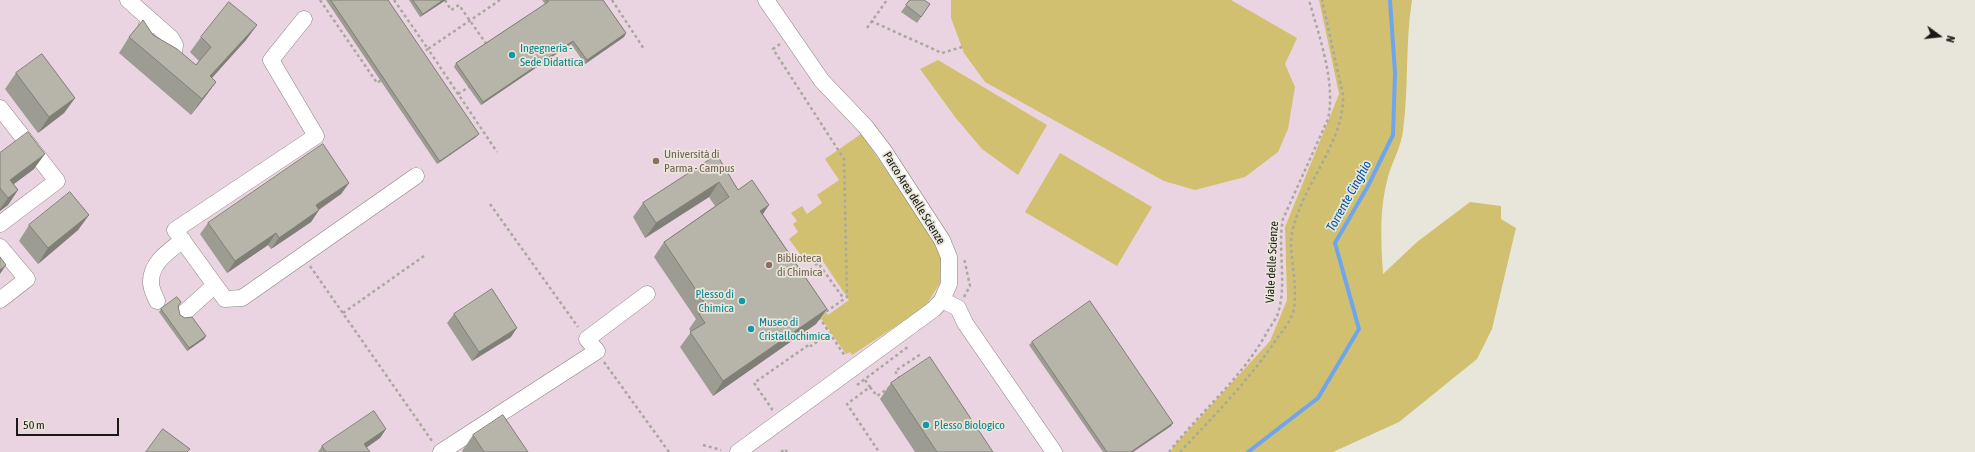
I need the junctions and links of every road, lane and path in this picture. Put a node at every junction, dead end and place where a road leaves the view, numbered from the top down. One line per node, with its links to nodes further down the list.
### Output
1 (128, 0): 15 (street)
2 (320, 0): 21 (path)
3 (394, 0): 11 (path)
4 (445, 0): 17 (path)
5 (500, 0): 17 (path)
6 (612, 0): 27 (path)
7 (766, 0): 47 (street, Parco Area delle Scienze)
8 (887, 0): 18 (path)
9 (1309, 0): 67 (path, Viale delle Scienze)
10 (1322, 0): 68 (path)
11 (400, 9): 12 (path); 13 (path)
12 (397, 11)
13 (404, 14): 14 (path); 22 (path)
14 (400, 16)
15 (149, 19)
16 (304, 19): 38 (street)
17 (470, 21): 24 (path); 26 (path)
18 (871, 21): 19 (path); 25 (path)
19 (867, 28)
20 (346, 29): 21 (path)
21 (342, 32): 30 (path)
22 (421, 38): 23 (path); 26 (path)
23 (417, 41)
24 (487, 44)
25 (962, 47)
26 (428, 49): 28 (path); 32 (path)
27 (644, 49)
28 (421, 54)
29 (779, 59): 45 (path)
30 (381, 80)
31 (469, 87): 32 (path)
32 (458, 94): 34 (path)
33 (0, 108): 37 (street)
34 (497, 152)
35 (416, 176): 40 (street)
36 (490, 204): 52 (path)
37 (0, 224)
38 (183, 240): 43 (street); 48 (street)
39 (0, 247): 46 (street)
40 (303, 255): 43 (street); 50 (path)
41 (424, 256): 50 (path)
42 (794, 279): 45 (path)
43 (215, 285): 49 (street)
44 (647, 294): 52 (street)
45 (844, 299): 51 (path)
46 (0, 300)
47 (942, 300): 55 (street, Parco Area delle Scienze); 66 (street)
48 (157, 301)
49 (185, 312)
50 (343, 313): 61 (path)
51 (829, 333): 55 (path); 57 (path)
52 (586, 339): 53 (street)
53 (597, 351): 61 (street); 62 (path)
54 (921, 354): 56 (path)
55 (855, 366): 56 (path); 59 (street, Parco Area delle Scienze)
56 (870, 387): 65 (path)
57 (766, 413)
58 (703, 445): 60 (path)
59 (732, 448): 60 (path)
60 (722, 451)
61 (441, 452)
62 (669, 452)
63 (781, 452): 64 (path)
64 (787, 452)
65 (879, 452)
66 (1054, 452)
67 (1169, 452)
68 (1180, 452)

